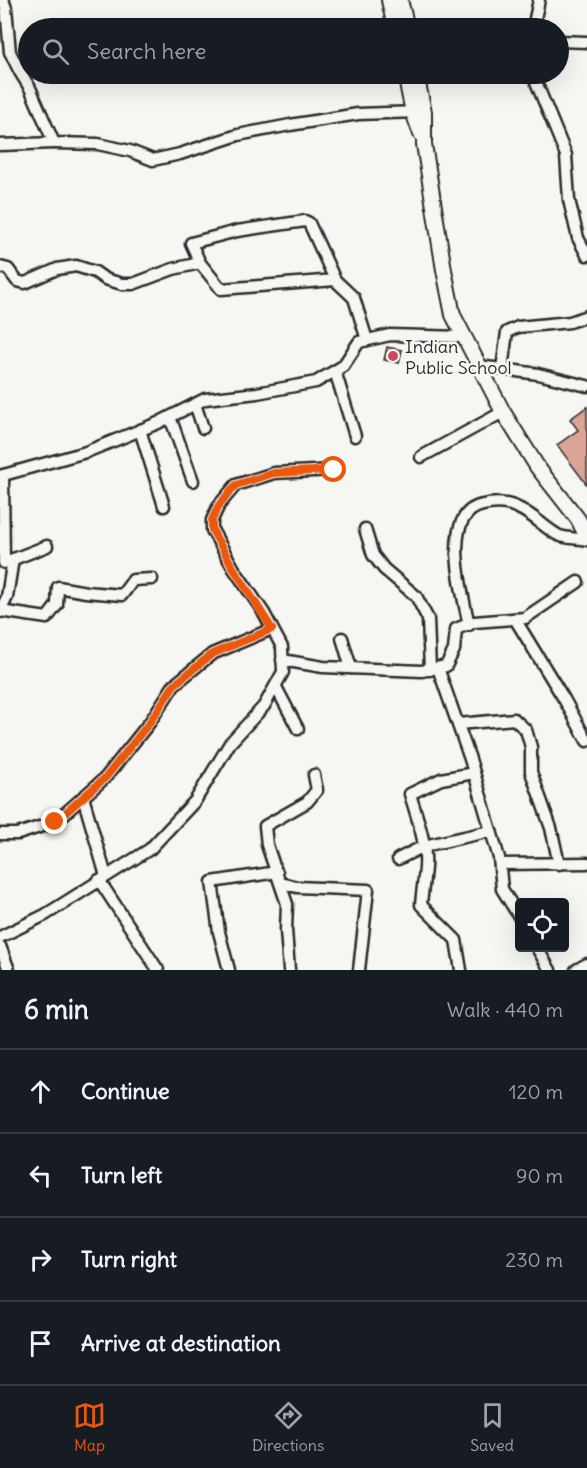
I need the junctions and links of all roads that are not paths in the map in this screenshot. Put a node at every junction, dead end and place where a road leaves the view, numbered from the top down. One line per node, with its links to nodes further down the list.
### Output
1 (3, 0): 10 (street)
2 (389, 0): 5 (street)
3 (400, 0): 6 (street)
4 (539, 0): 7 (street)
5 (393, 18)
6 (404, 18)
7 (536, 18)
8 (569, 41): 9 (street)
9 (587, 42)
10 (18, 68)
11 (28, 84): 16 (street)
12 (408, 84): 15 (street)
13 (417, 84): 15 (street)
14 (537, 84): 18 (street)
15 (418, 112): 16 (street); 23 (street)
16 (54, 143): 17 (street)
17 (0, 145)
18 (587, 255)
19 (200, 263): 20 (street); 21 (street); 21 (street)
20 (0, 267)
21 (335, 280): 24 (street)
22 (587, 316): 26 (street)
23 (463, 337): 24 (street); 25 (street)
24 (367, 340): 27 (street)
25 (478, 366): 26 (street); 30 (street)
26 (502, 369): 28 (street)
27 (334, 371): 29 (street); 34 (street)
28 (587, 386)
29 (195, 404): 31 (street); 32 (street)
30 (503, 412): 35 (street); 40 (street)
31 (170, 417): 33 (street); 38 (street)
32 (203, 428)
33 (140, 430): 37 (street); 39 (street)
34 (355, 436)
35 (421, 457)
36 (334, 470): 50 (street)
37 (2, 476): 44 (street)
38 (193, 481)
39 (164, 506)
40 (583, 515): 42 (street)
41 (365, 529): 54 (street)
42 (587, 538): 49 (street)
43 (47, 546): 44 (street)
44 (5, 562): 47 (street)
45 (152, 579): 47 (street)
46 (578, 582): 48 (street)
47 (0, 611)
48 (515, 619): 49 (street); 58 (street)
49 (469, 625): 54 (street)
50 (272, 629): 52 (street); 61 (street)
51 (342, 638): 53 (street)
52 (282, 660): 53 (street); 55 (street)
53 (351, 668): 54 (street)
54 (434, 669): 56 (street)
55 (276, 687): 57 (street); 70 (street)
56 (458, 724): 59 (street); 68 (street)
57 (298, 729)
58 (587, 741)
59 (474, 773): 62 (street); 64 (street)
60 (314, 775): 69 (street)
61 (84, 797): 63 (street); 70 (street)
62 (491, 831): 64 (street); 67 (street)
63 (0, 834)
64 (424, 846): 65 (street); 82 (street)
65 (398, 859)
66 (587, 863): 68 (street)
67 (500, 864): 68 (street); 72 (street)
68 (559, 864)
69 (277, 872): 71 (street); 79 (street)
70 (103, 878): 73 (street); 78 (street)
71 (281, 883): 80 (street); 81 (street)
72 (515, 911)
73 (0, 937)
74 (0, 946): 77 (street)
75 (539, 952): 83 (street)
76 (587, 964): 84 (street)
77 (9, 970)
78 (158, 970)
79 (229, 970)
80 (289, 970)
81 (359, 970)
82 (461, 970)
83 (550, 970)
84 (576, 970)

